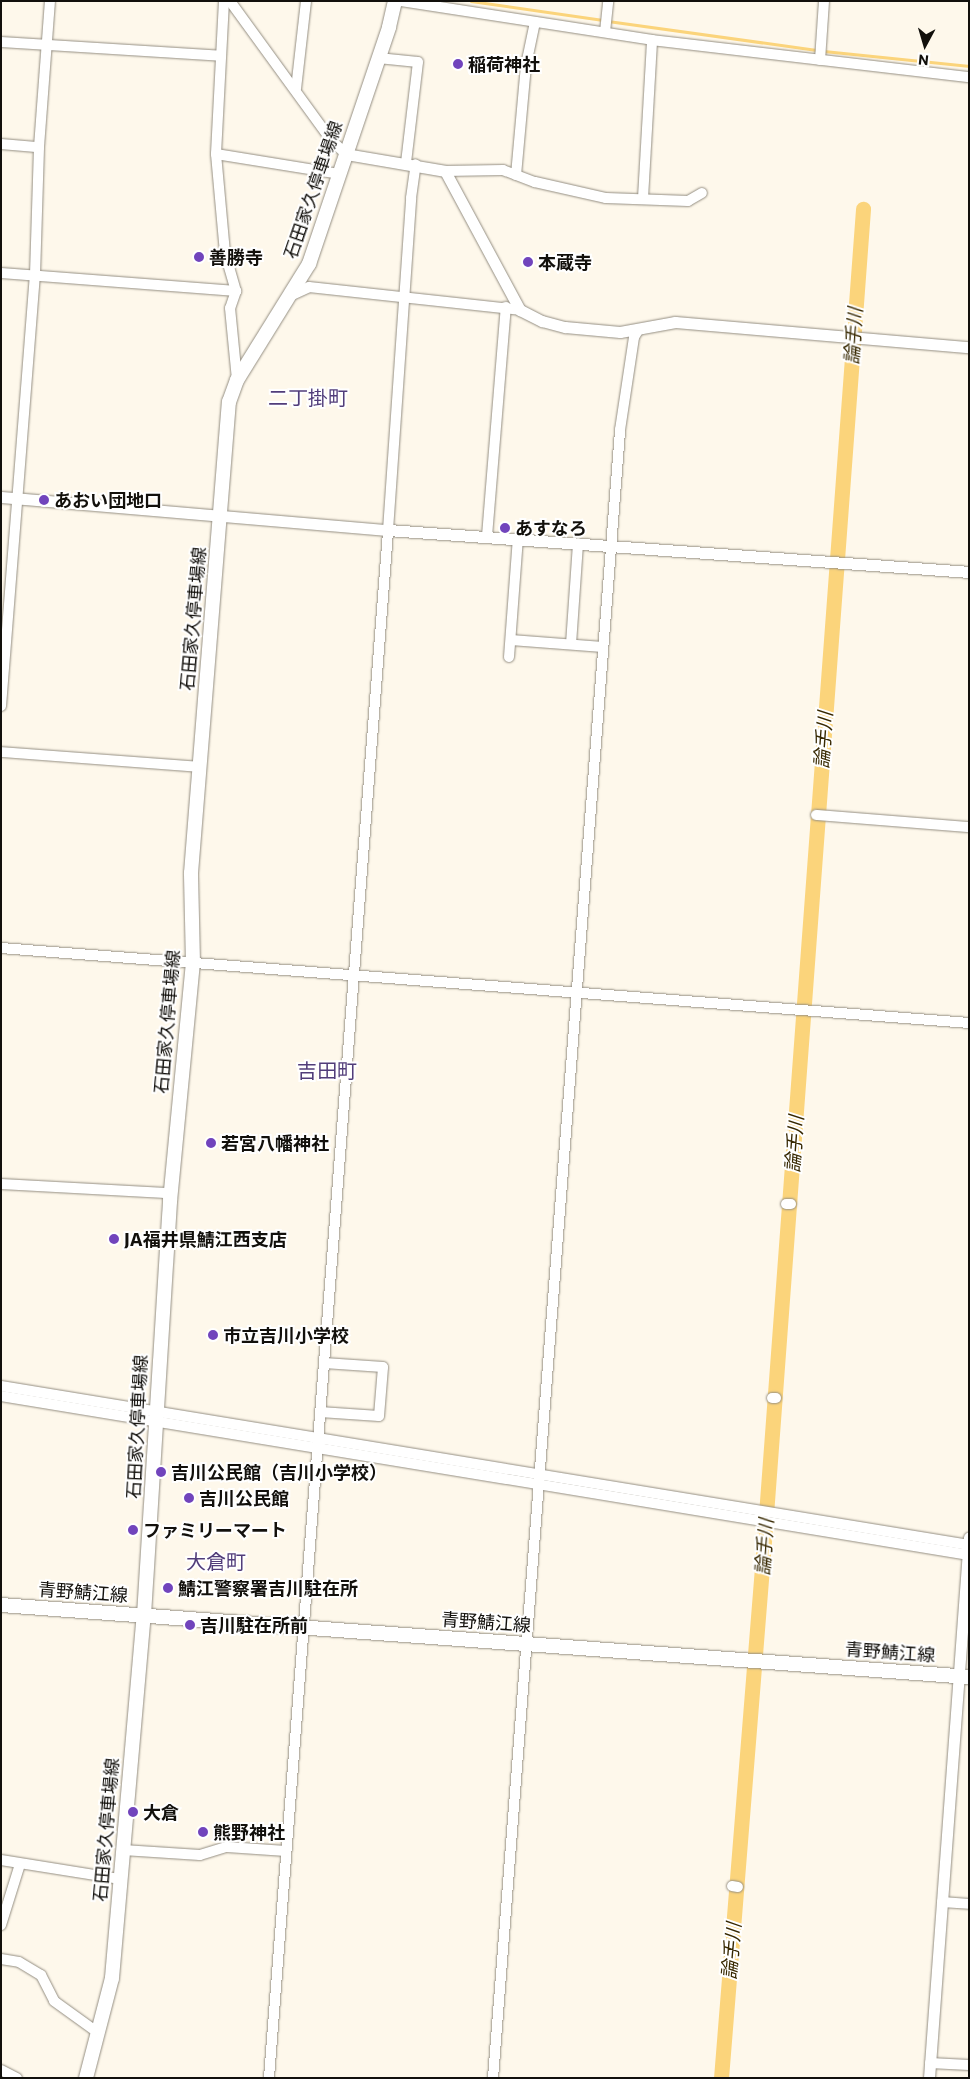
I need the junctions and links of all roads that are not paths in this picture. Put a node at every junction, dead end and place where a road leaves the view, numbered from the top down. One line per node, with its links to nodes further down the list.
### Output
1 (50, 1): 13 (street)
2 (224, 1): 15 (street)
3 (230, 1): 18 (street)
4 (306, 1): 18 (street)
5 (394, 1): 16 (main road, 石田家久停車場線)
6 (401, 1): 9 (street)
7 (608, 1): 10 (street)
8 (824, 1): 14 (street)
9 (535, 22): 10 (street); 26 (street)
10 (606, 29): 11 (street)
11 (652, 40): 14 (street); 28 (street)
12 (1, 42): 13 (street)
13 (47, 45): 15 (street); 20 (street)
14 (820, 54): 17 (street)
15 (222, 56): 21 (street)
16 (378, 58): 22 (main road, 石田家久停車場線); 23 (street)
17 (969, 77)
18 (296, 89): 22 (street)
19 (1, 144): 20 (street)
20 (39, 147): 30 (street)
21 (216, 154): 25 (street); 31 (street)
22 (346, 154): 23 (street); 25 (main road, 石田家久停車場線)
23 (411, 163): 24 (street); 33 (street)
24 (445, 172): 26 (street); 35 (street)
25 (340, 174): 32 (main road, 石田家久停車場線)
26 (516, 175): 28 (street)
27 (702, 192): 28 (street)
28 (642, 198)
29 (1, 273): 30 (street)
30 (35, 275): 31 (street); 40 (street)
31 (236, 291): 38 (street)
32 (290, 296): 33 (street); 38 (main road, 石田家久停車場線)
33 (403, 297): 34 (street); 42 (street)
34 (506, 307): 35 (street); 43 (street)
35 (520, 310): 36 (street)
36 (639, 329): 37 (street); 46 (street)
37 (969, 347)
38 (237, 380): 41 (main road, 石田家久停車場線)
39 (1, 497): 40 (street)
40 (18, 498): 41 (street); 52 (street)
41 (221, 514): 42 (street); 54 (main road, 石田家久停車場線)
42 (388, 530): 43 (street); 59 (street)
43 (487, 536): 44 (street)
44 (518, 538): 45 (street); 48 (street)
45 (578, 543): 46 (street); 49 (street)
46 (611, 545): 47 (street); 50 (street)
47 (969, 572)
48 (510, 640): 49 (street); 51 (street)
49 (572, 644): 50 (street)
50 (603, 647): 60 (street)
51 (509, 657)
52 (1, 706)
53 (1, 752): 54 (street)
54 (199, 767): 58 (main road, 石田家久停車場線)
55 (818, 815): 56 (street)
56 (969, 827)
57 (1, 948): 58 (street)
58 (193, 963): 59 (street); 63 (main road, 石田家久停車場線)
59 (352, 975): 60 (street); 64 (street)
60 (577, 992): 61 (street); 70 (street)
61 (969, 1023)
62 (1, 1184): 63 (street)
63 (170, 1201): 68 (main road, 石田家久停車場線)
64 (324, 1362): 67 (street); 67 (street)
65 (1, 1386): 68 (street)
66 (1, 1396): 68 (street)
67 (320, 1412): 69 (street)
68 (157, 1417): 69 (street); 73 (main road, 石田家久停車場線)
69 (317, 1445): 70 (street); 74 (street)
70 (540, 1480): 71 (street); 75 (street)
71 (968, 1547): 76 (street)
72 (1, 1605): 73 (main road, 青野鯖江線)
73 (144, 1615): 74 (main road, 青野鯖江線); 77 (main road, 石田家久停車場線)
74 (303, 1627): 75 (main road, 青野鯖江線); 78 (street)
75 (527, 1644): 76 (main road, 青野鯖江線); 93 (street)
76 (964, 1676): 82 (street)
77 (123, 1850): 78 (street); 81 (main road, 石田家久停車場線)
78 (286, 1851): 92 (street)
79 (1, 1860): 80 (street)
80 (20, 1864): 81 (street); 84 (street)
81 (120, 1879): 86 (main road, 石田家久停車場線)
82 (942, 1902): 83 (street); 87 (street)
83 (969, 1904)
84 (1, 1925)
85 (1, 1959): 86 (street)
86 (97, 2032): 91 (main road, 石田家久停車場線)
87 (930, 2063): 88 (street); 94 (street)
88 (969, 2066)
89 (1, 2070): 90 (street)
90 (16, 2078)
91 (86, 2078)
92 (269, 2078)
93 (493, 2078)
94 (929, 2078)

